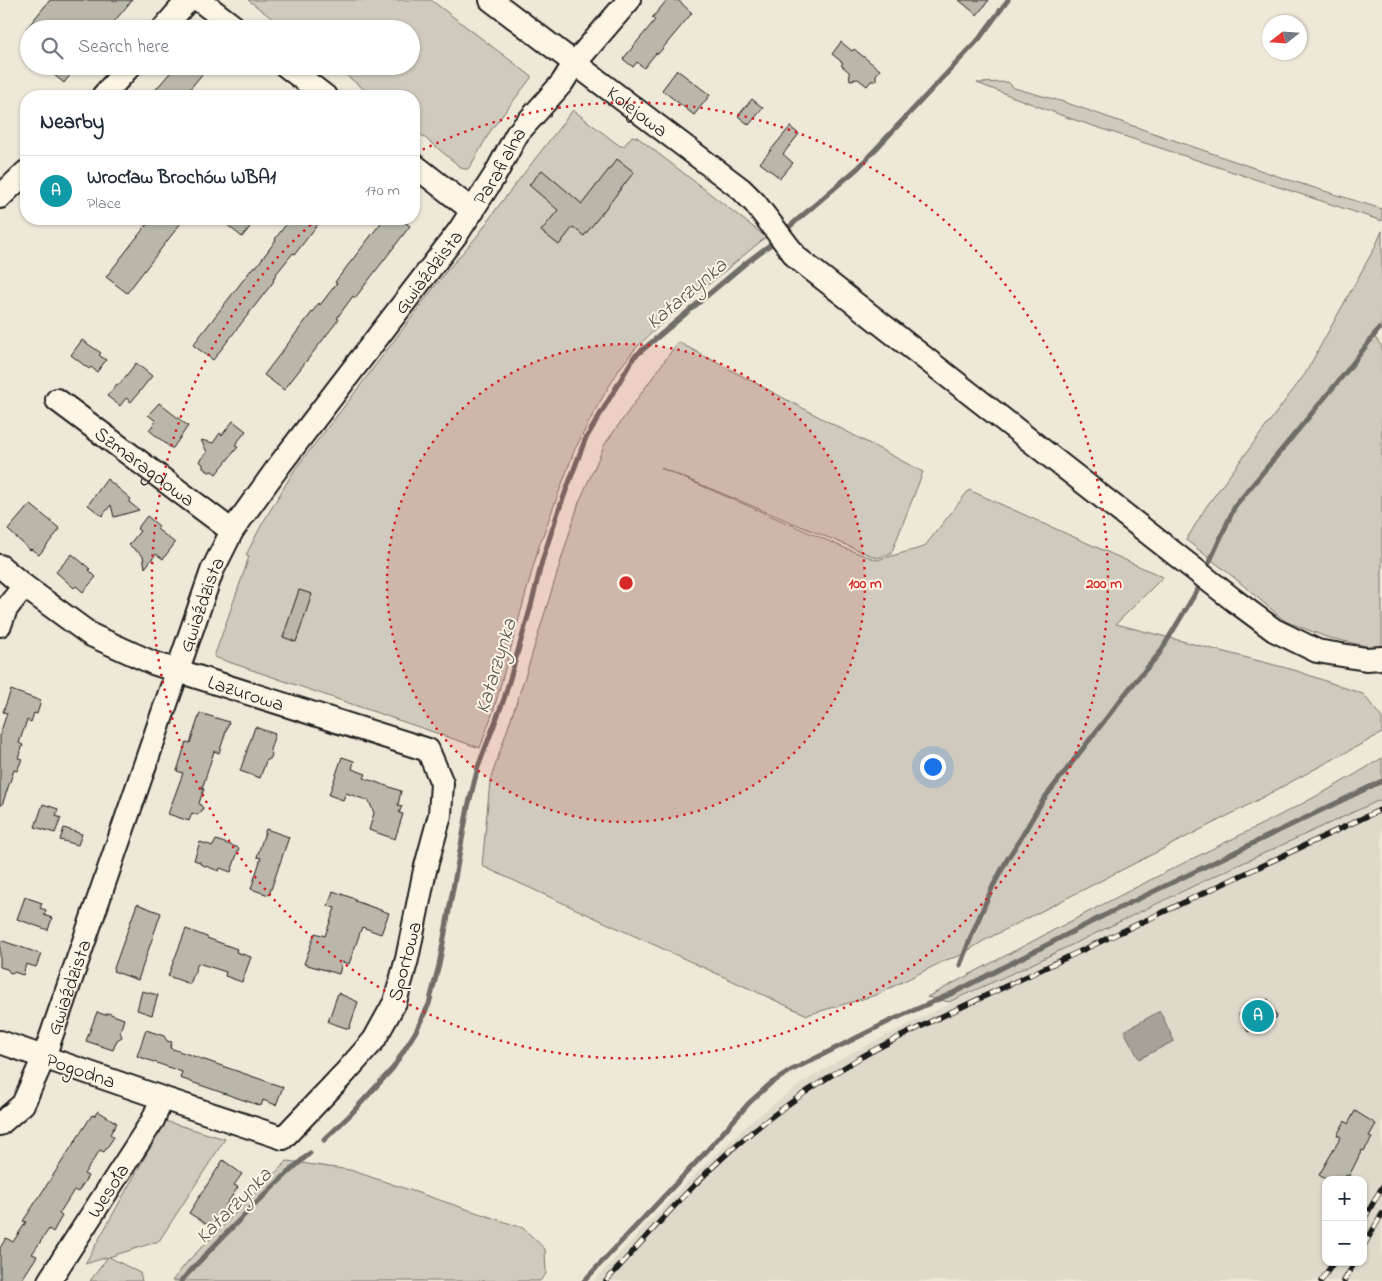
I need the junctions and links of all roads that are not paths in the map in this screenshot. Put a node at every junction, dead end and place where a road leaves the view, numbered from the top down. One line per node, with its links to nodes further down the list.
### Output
1 (188, 0): 5 (street)
2 (199, 0): 6 (street)
3 (491, 0): 7 (street, Kolejowa)
4 (629, 0): 7 (street, Parafialna)
5 (171, 20)
6 (225, 20)
7 (574, 64): 15 (street, Parafialna); 21 (street, Kolejowa)
8 (122, 75): 10 (street)
9 (298, 75): 11 (street)
10 (108, 90)
11 (317, 90)
12 (420, 170): 15 (street, Parafialna)
13 (20, 178): 14 (street)
14 (0, 197)
15 (473, 211): 17 (street, Gwiaździsta)
16 (57, 400): 17 (street, Szmaragdowa)
17 (232, 532): 22 (street, Gwiaździsta)
18 (0, 566): 19 (street, Lazurowa)
19 (24, 586): 20 (street); 22 (street, Lazurowa)
20 (0, 625)
21 (1382, 658)
22 (177, 670): 23 (street, Lazurowa); 25 (street, Gwiaździsta)
23 (428, 750): 28 (street, Sportowa)
24 (0, 1042): 25 (street, Pogodna)
25 (44, 1057): 26 (street, Pogodna); 27 (street, Gwiaździsta)
26 (162, 1098): 28 (street, Pogodna); 29 (street, Wesoła)
27 (0, 1124)
28 (283, 1138)
29 (50, 1281)

